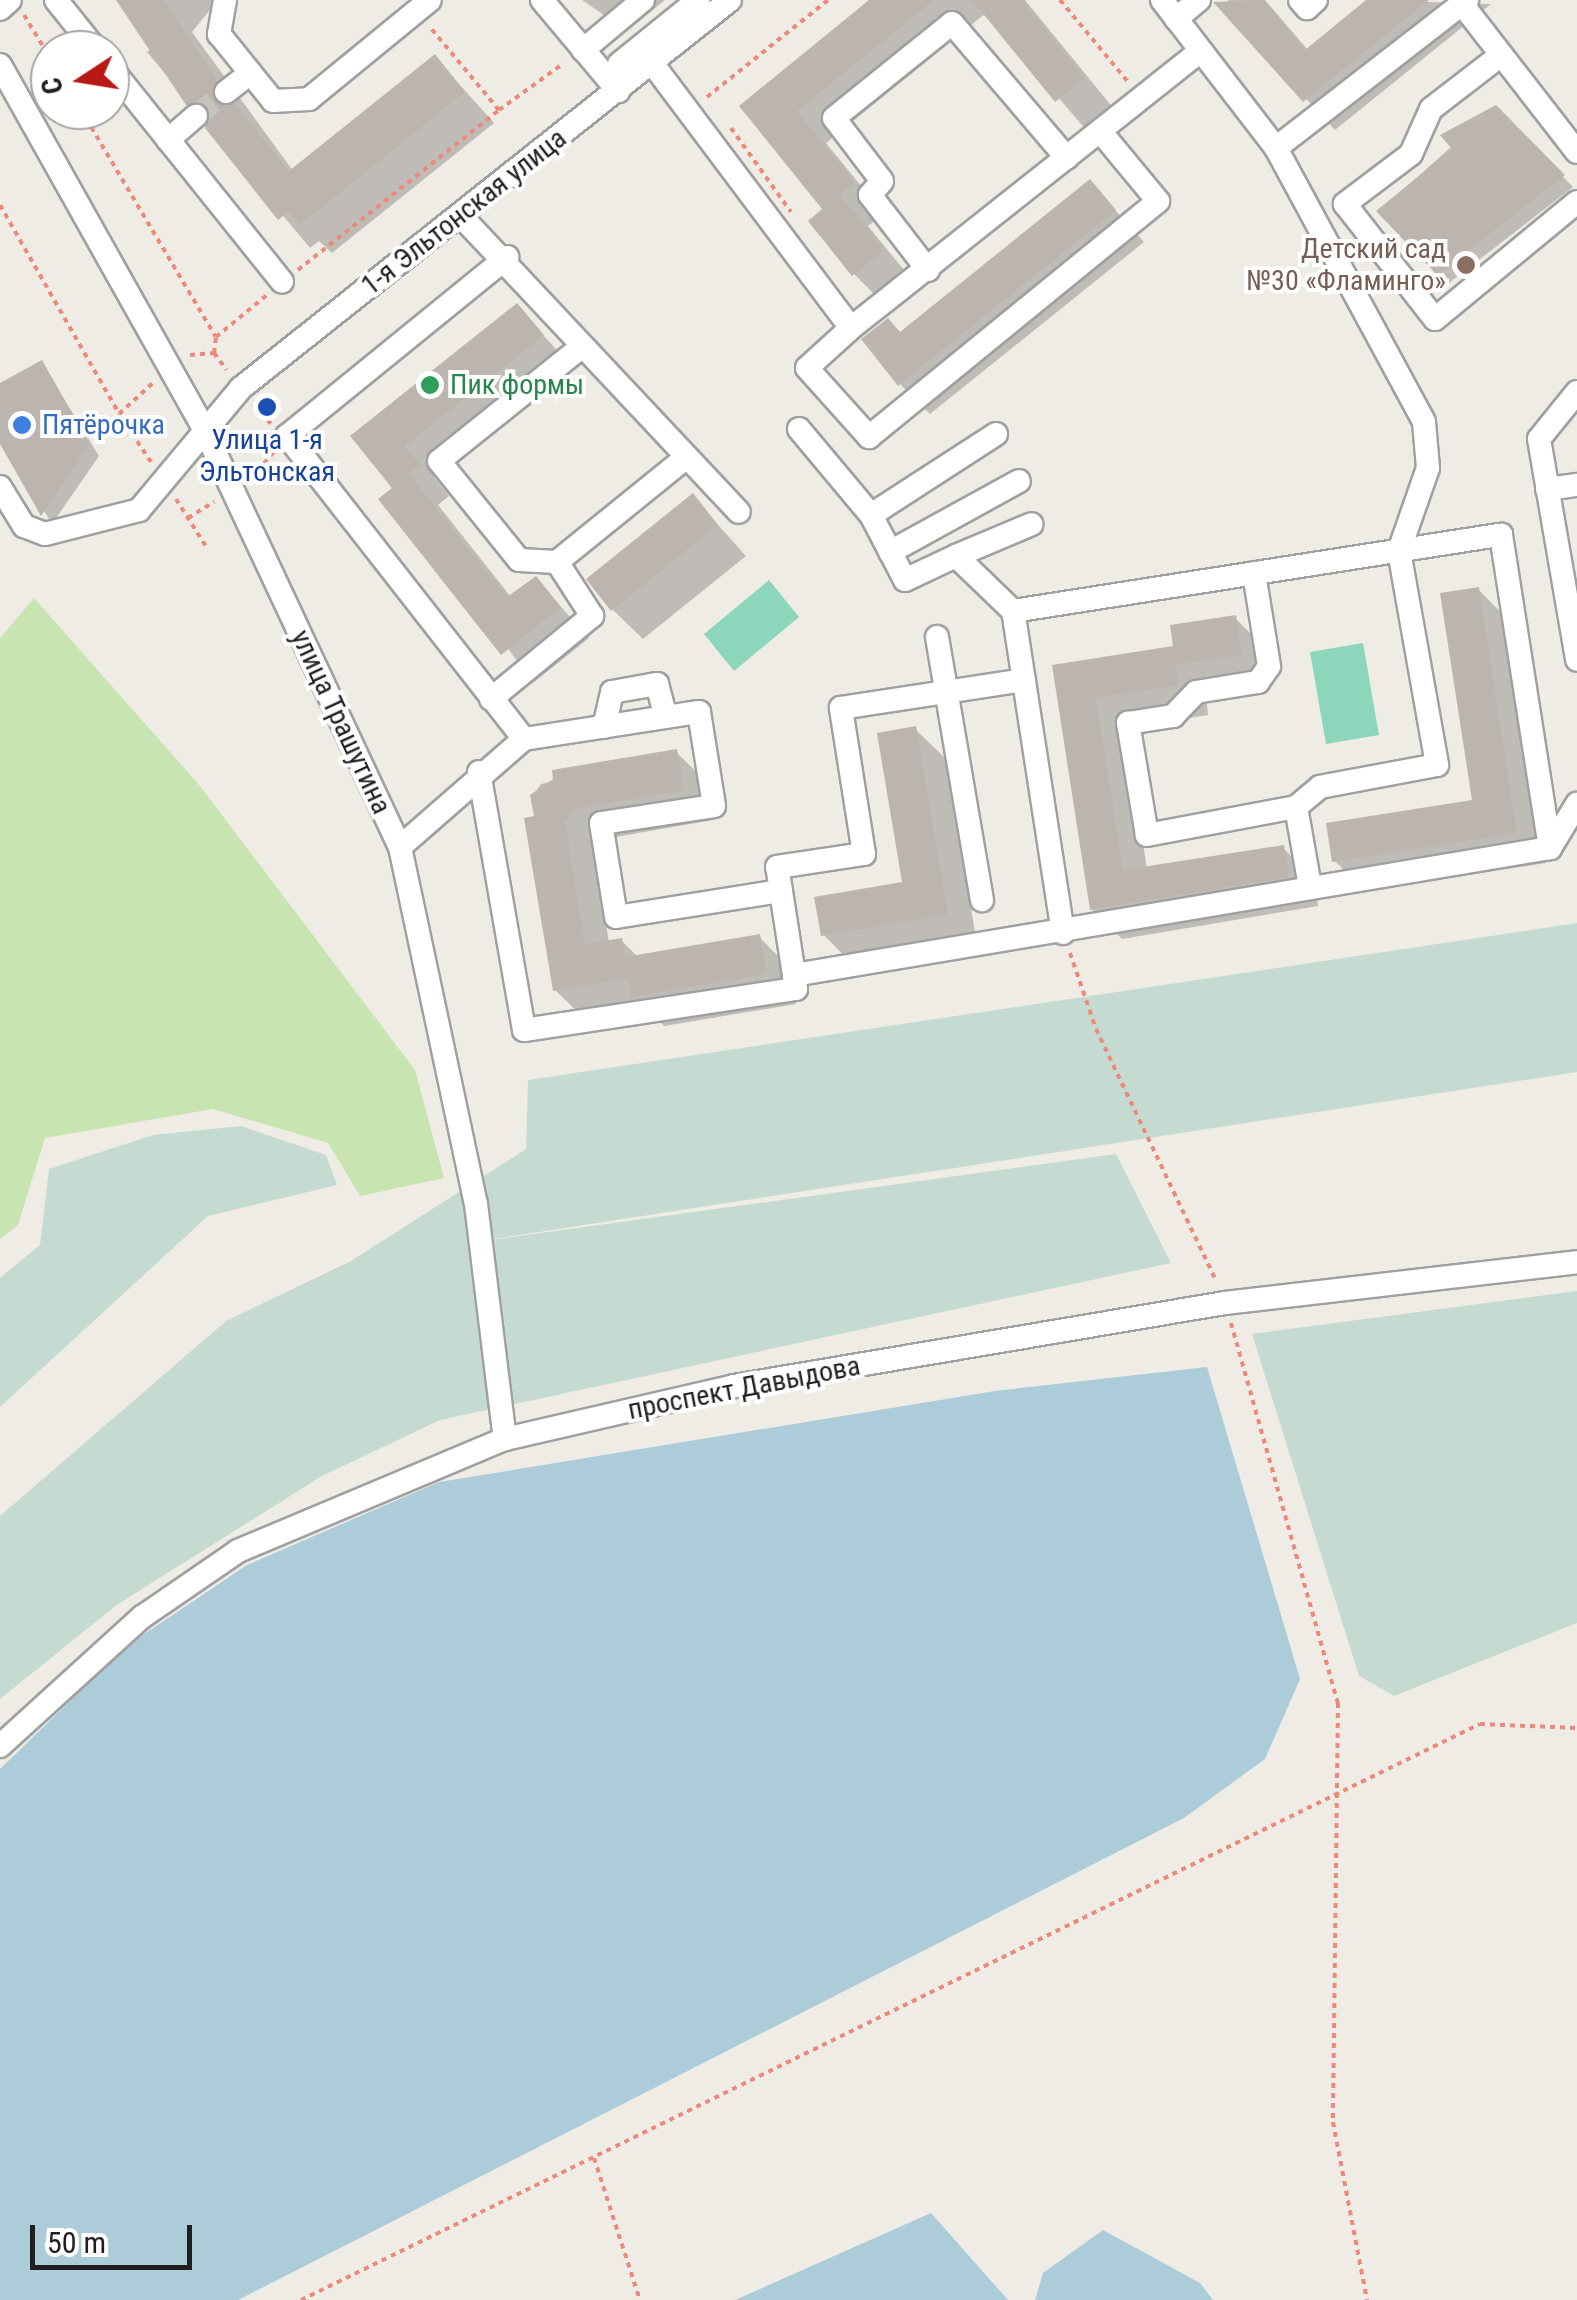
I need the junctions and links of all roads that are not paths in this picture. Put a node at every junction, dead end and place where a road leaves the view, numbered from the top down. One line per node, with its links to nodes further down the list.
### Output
1 (12, 0): 13 (street)
2 (56, 0): 15 (street)
3 (225, 0): 22 (street)
4 (542, 0): 16 (street)
5 (643, 0): 16 (street)
6 (698, 0): 20 (street)
7 (730, 0): 21 (street, 1-я Эльтонская улица)
8 (1199, 0): 14 (street)
9 (1300, 0): 10 (street)
10 (1316, 0)
11 (1464, 2): 18 (street); 29 (street)
12 (423, 6): 22 (street)
13 (0, 9)
14 (1169, 9): 17 (street)
15 (80, 30)
16 (583, 50): 23 (street)
17 (1200, 52): 27 (street); 29 (street)
18 (1501, 55): 30 (street); 32 (street)
19 (0, 64): 41 (street, улица Трашутина)
20 (620, 64)
21 (652, 64): 23 (street, 1-я Эльтонская улица); 37 (street)
22 (250, 72): 25 (street)
23 (618, 91): 33 (street, 1-я Эльтонская улица)
24 (130, 92): 28 (street)
25 (226, 92)
26 (196, 116): 28 (street)
27 (1100, 131): 31 (street); 37 (street)
28 (168, 140): 36 (street)
29 (1276, 148): 51 (street)
30 (1577, 152)
31 (1067, 158): 35 (street); 35 (street)
32 (1577, 202)
33 (460, 216): 34 (street); 41 (street, 1-я Эльтонская улица)
34 (507, 258): 38 (street); 61 (street)
35 (928, 270): 37 (street)
36 (282, 282)
37 (852, 328)
38 (580, 348): 43 (street); 54 (street)
39 (1577, 392): 47 (street)
40 (799, 428): 49 (street)
41 (205, 431): 46 (street, 1-я Эльтонская улица); 68 (street, улица Трашутина)
42 (996, 434): 49 (street)
43 (683, 460): 48 (street); 54 (street)
44 (1019, 480): 52 (street)
45 (1577, 485): 47 (street)
46 (0, 487)
47 (1548, 489): 58 (street)
48 (740, 512)
49 (871, 515): 52 (street)
50 (1032, 524): 53 (street)
51 (1399, 550): 55 (street); 67 (street); 69 (street)
52 (890, 552): 53 (street)
53 (956, 556): 56 (street)
54 (558, 562): 61 (street)
55 (1254, 573): 56 (street); 67 (street)
56 (1013, 611): 59 (street)
57 (937, 637): 60 (street)
58 (1577, 660)
59 (1024, 680): 60 (street); 73 (street)
60 (946, 692): 71 (street); 72 (street)
61 (491, 699): 64 (street)
62 (666, 717): 63 (street); 63 (street); 71 (street)
63 (604, 726): 64 (street)
64 (524, 739): 65 (street)
65 (480, 772): 68 (street); 74 (street)
66 (1577, 804): 69 (street)
67 (1296, 807): 70 (street)
68 (400, 847): 76 (street, улица Трашутина)
69 (1550, 848): 70 (street)
70 (1310, 886): 73 (street)
71 (781, 891): 74 (street)
72 (982, 900)
73 (1063, 933): 74 (street)
74 (794, 975)
75 (1577, 1262): 76 (street, проспект Давыдова)
76 (505, 1440): 77 (street, проспект Давыдова)
77 (0, 1746)

